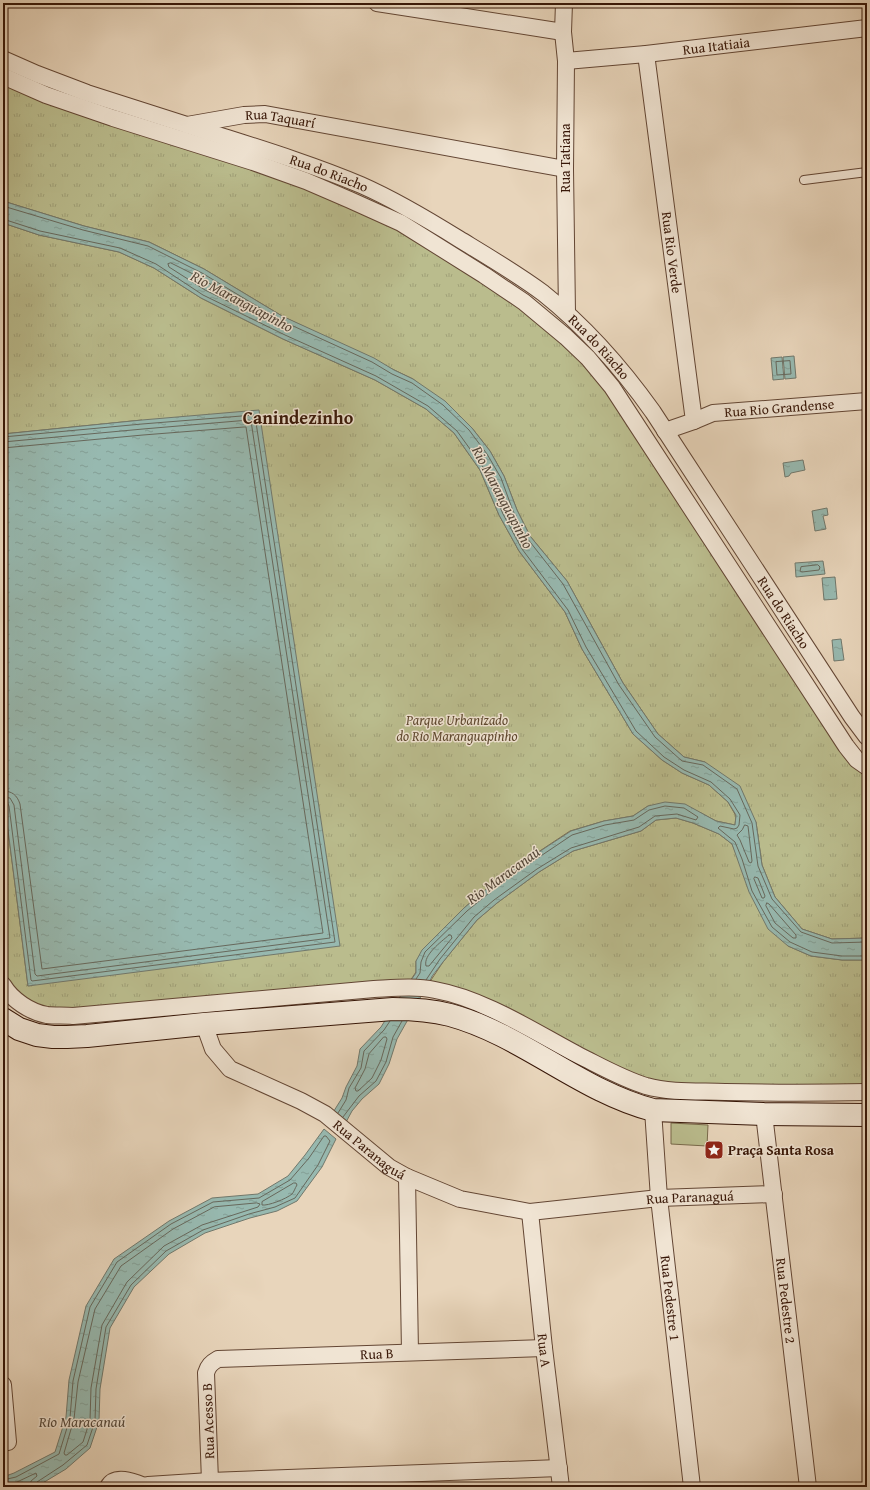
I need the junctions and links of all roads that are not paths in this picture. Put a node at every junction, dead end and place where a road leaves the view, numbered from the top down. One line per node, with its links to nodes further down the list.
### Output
1 (377, 3): 4 (street)
2 (564, 3): 4 (street, Rua Tatiana)
3 (867, 28): 5 (street, Rua Itatiaia)
4 (563, 32): 7 (street, Rua Tatiana)
5 (646, 54): 7 (street, Rua Itatiaia); 15 (street, Rua Rio Verde)
6 (3, 59): 9 (street, Rua Taquarí)
7 (566, 61): 10 (street, Rua Tatiana)
8 (3, 76): 18 (street)
9 (187, 125): 10 (street, Rua Taquarí); 13 (street, Rua do Riacho)
10 (565, 169): 13 (street, Rua Tatiana)
11 (867, 172): 12 (lane)
12 (804, 180)
13 (567, 313): 16 (street, Rua do Riacho)
14 (867, 401): 15 (street, Rua Rio Grandense)
15 (694, 421): 16 (street)
16 (665, 431): 17 (street, Rua do Riacho)
17 (867, 737)
18 (867, 767)
19 (3, 985): 22 (street)
20 (3, 1019): 21 (main road)
21 (204, 1024): 23 (main road); 26 (street, Rua Paranaguá)
22 (867, 1092)
23 (653, 1110): 24 (main road); 28 (street, Rua Pedestre 1)
24 (764, 1114): 25 (main road); 27 (street, Rua Pedestre 2)
25 (867, 1115)
26 (407, 1177): 29 (street, Rua Paranaguá); 31 (street)
27 (774, 1194): 28 (street, Rua Paranaguá); 41 (street, Rua Pedestre 2)
28 (659, 1198): 29 (street, Rua Paranaguá); 40 (street, Rua Pedestre 1)
29 (530, 1212): 30 (street, Rua A)
30 (544, 1348): 31 (street, Rua B); 35 (street, Rua A)
31 (410, 1352): 32 (street, Rua B)
32 (212, 1362): 36 (street, Rua Acesso B)
33 (3, 1385): 34 (street)
34 (8, 1442)
35 (559, 1468): 36 (street); 39 (street, Rua A)
36 (210, 1481): 38 (street)
37 (108, 1487): 38 (street)
38 (143, 1487)
39 (561, 1487)
40 (692, 1487)
41 (808, 1487)

